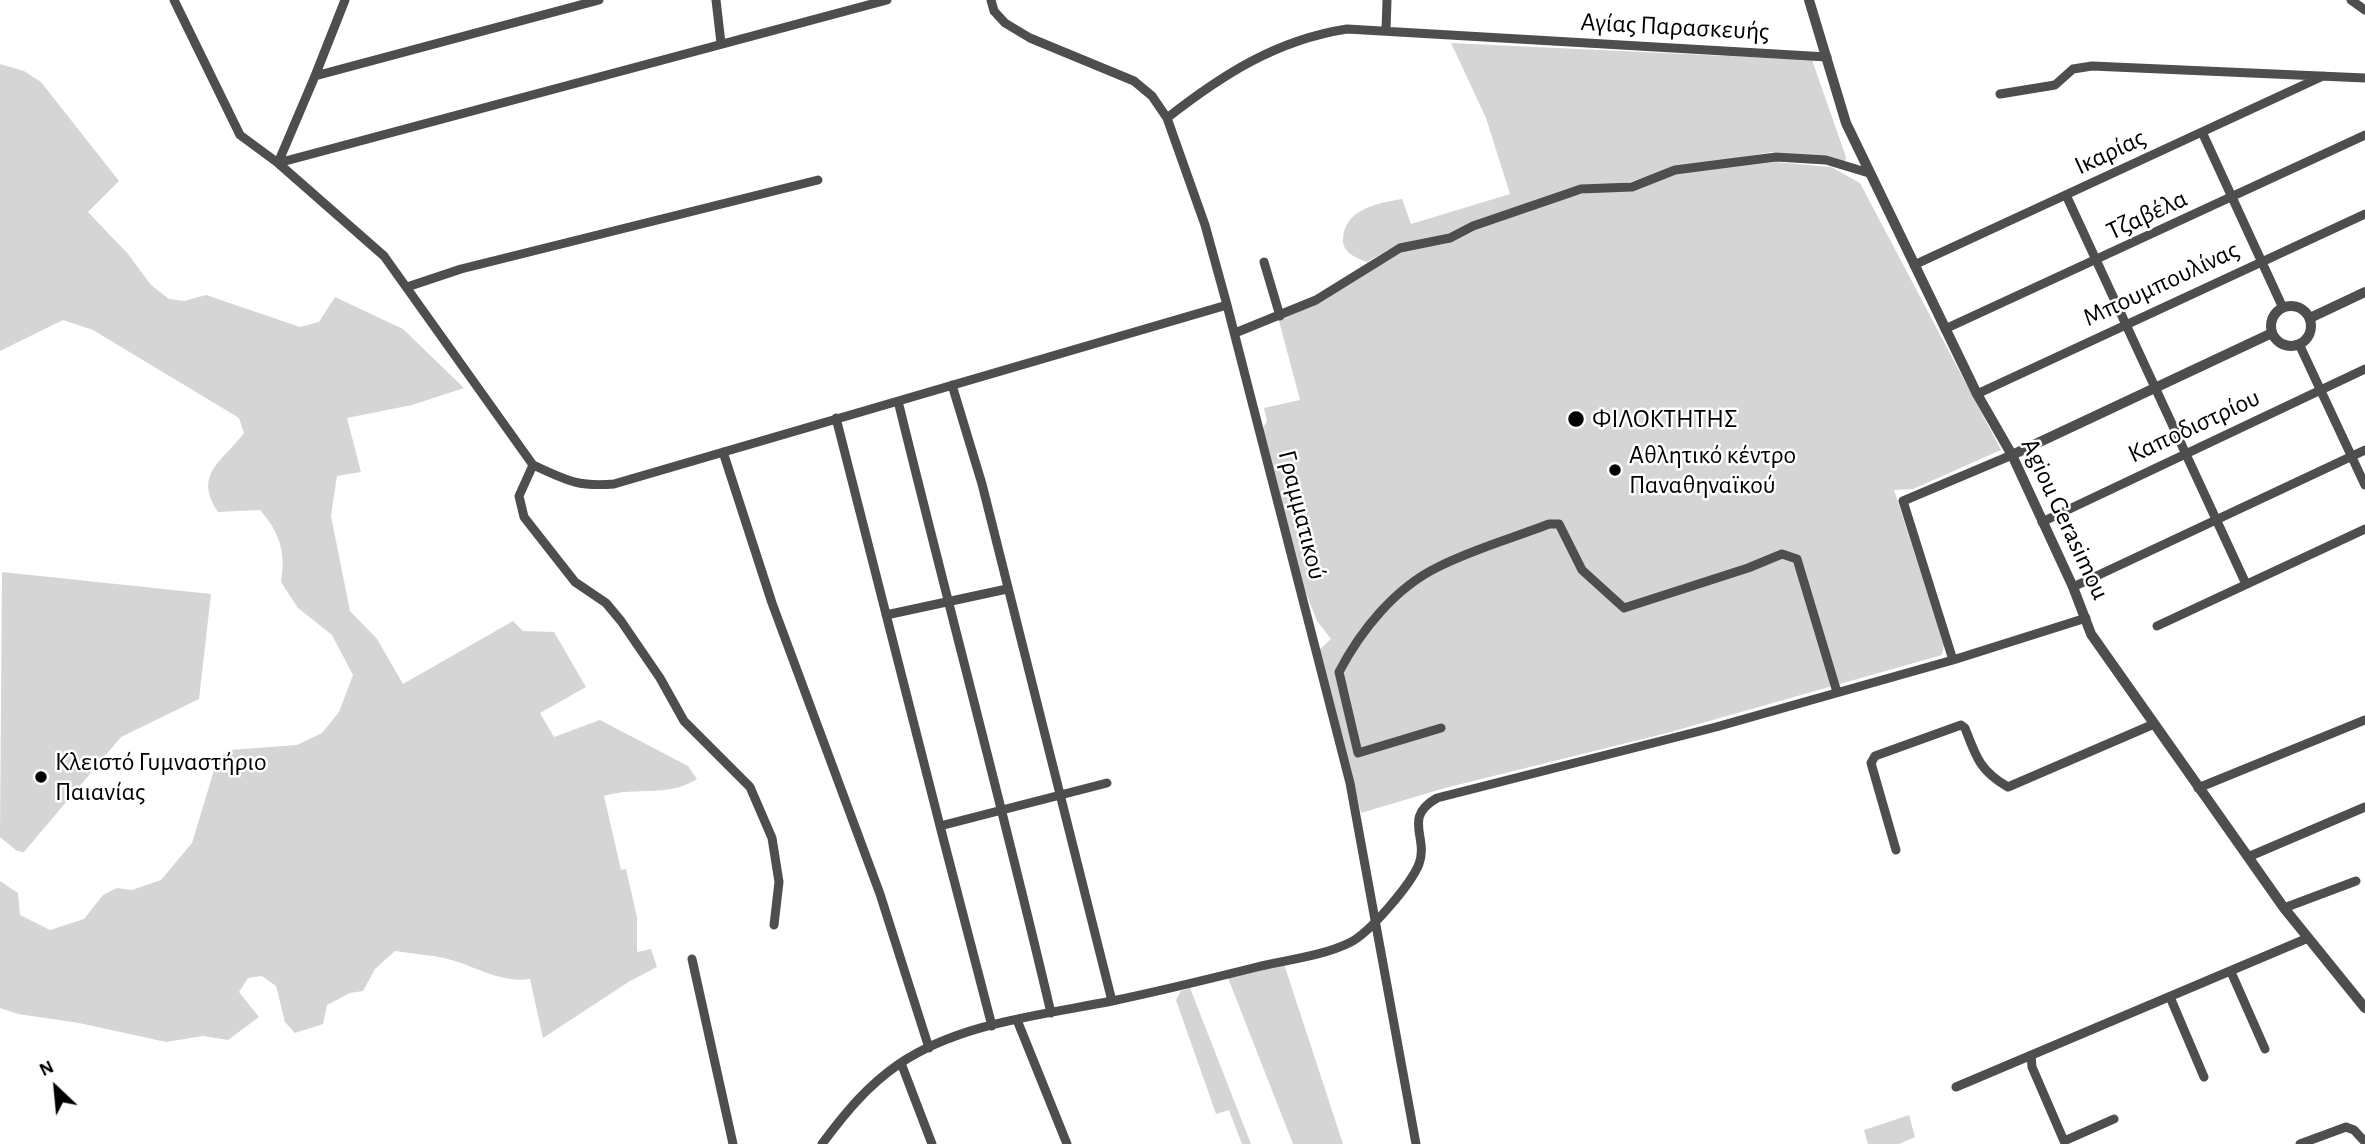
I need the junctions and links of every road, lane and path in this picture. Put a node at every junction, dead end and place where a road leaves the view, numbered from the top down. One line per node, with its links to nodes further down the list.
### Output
1 (174, 0): 21 (street)
2 (345, 0): 14 (street)
3 (599, 0): 14 (street)
4 (716, 0): 12 (street)
5 (887, 0): 12 (street)
6 (991, 0): 18 (street, Γραμματικού)
7 (1387, 0): 11 (street)
8 (1808, 0): 13 (street, Agiou Gerasimou)
9 (2351, 0): 10 (street)
10 (2365, 10)
11 (1386, 30): 13 (street, Αγίας Παρασκευής); 18 (street, Αγίας Παρασκευής)
12 (722, 43): 21 (street)
13 (1827, 57): 22 (street, Agiou Gerasimou)
14 (315, 76): 21 (street)
15 (2323, 76): 16 (street); 17 (street); 19 (street, Ικαρίας)
16 (2365, 78)
17 (2000, 94)
18 (1167, 118): 33 (street, Γραμματικού)
19 (2202, 132): 24 (street, Ικαρίας); 25 (street)
20 (2365, 135): 25 (street, Τζαβέλα)
21 (278, 163): 31 (street)
22 (1869, 173): 30 (street, Agiou Gerasimou); 35 (street)
23 (818, 180): 31 (street)
24 (2066, 195): 28 (street); 30 (street, Ικαρίας)
25 (2234, 198): 27 (street); 28 (street, Τζαβέλα)
26 (2365, 214): 27 (street, Μπουμπουλίνας)
27 (2261, 260): 34 (street); 37 (street, Μπουμπουλίνας)
28 (2097, 261): 37 (street); 38 (street, Τζαβέλα)
29 (1264, 262): 35 (street)
30 (1914, 265): 38 (street, Agiou Gerasimou)
31 (407, 287): 54 (street)
32 (2365, 292): 36 (street)
33 (1227, 305): 40 (street, Γραμματικού); 43 (street)
34 (2283, 308): 36 (street); 39 (street)
35 (1280, 316): 40 (street)
36 (2310, 318): 41 (street)
37 (2126, 324): 44 (street); 46 (street, Μπουμπουλίνας)
38 (1945, 330): 46 (street, Agiou Gerasimou)
39 (2272, 332): 41 (street); 44 (street)
40 (1235, 333): 81 (street, Γραμματικού)
41 (2299, 344): 45 (street)
42 (2365, 369): 45 (street, Καποδιστρίου)
43 (952, 385): 47 (street); 61 (street)
44 (2155, 387): 51 (street); 52 (street)
45 (2321, 389): 51 (street, Καποδιστρίου); 53 (street)
46 (1977, 394): 52 (street, Agiou Gerasimou)
47 (898, 401): 48 (street); 62 (street)
48 (836, 418): 50 (street); 63 (street)
49 (2365, 450): 53 (street)
50 (723, 452): 54 (street); 92 (street)
51 (2186, 453): 56 (street); 57 (street, Καποδιστρίου)
52 (2012, 455): 57 (street, Agiou Gerasimou); 66 (street)
53 (2352, 457): 55 (street); 56 (street)
54 (533, 465): 82 (street)
55 (2365, 485)
56 (2217, 521): 59 (street); 60 (street)
57 (2042, 522): 60 (street, Agiou Gerasimou)
58 (2365, 529): 59 (street)
59 (2246, 584): 65 (street)
60 (2073, 587): 64 (street, Agiou Gerasimou)
61 (1007, 589): 62 (street); 73 (street)
62 (947, 602): 63 (street); 75 (street)
63 (886, 615): 76 (street)
64 (2086, 618): 66 (street); 69 (street, Agiou Gerasimou)
65 (2157, 626)
66 (1953, 660): 67 (street)
67 (1837, 692): 70 (street); 81 (street)
68 (2365, 720): 72 (street)
69 (2154, 724): 72 (street, Agiou Gerasimou); 77 (street)
70 (1441, 728)
71 (1107, 783): 73 (street)
72 (2199, 788): 78 (street, Agiou Gerasimou)
73 (1062, 795): 75 (street); 87 (street)
74 (2365, 807): 78 (street)
75 (1003, 809): 76 (street); 89 (street)
76 (940, 826): 91 (street)
77 (1896, 850)
78 (2248, 857): 80 (street, Agiou Gerasimou)
79 (2356, 881): 80 (street)
80 (2284, 908): 83 (street, Agiou Gerasimou)
81 (1377, 920): 87 (street); 104 (street, Γραμματικού)
82 (774, 925)
83 (2308, 939): 85 (street); 88 (street, Agiou Gerasimou)
84 (692, 959): 101 (street)
85 (2231, 972): 86 (street); 93 (street)
86 (2170, 997): 94 (street); 96 (street)
87 (1112, 1001): 89 (street)
88 (2365, 1008)
89 (1051, 1013): 90 (street)
90 (1017, 1020): 91 (street); 103 (street)
91 (992, 1026): 92 (street)
92 (929, 1048): 95 (street)
93 (2265, 1049)
94 (2031, 1055): 97 (street); 98 (street)
95 (901, 1063): 99 (street); 102 (street)
96 (2204, 1077)
97 (1956, 1087)
98 (2115, 1119)
99 (826, 1142)
100 (2365, 1142): 105 (street)
101 (733, 1144)
102 (932, 1144)
103 (1067, 1144)
104 (1416, 1144)
105 (2300, 1144)

